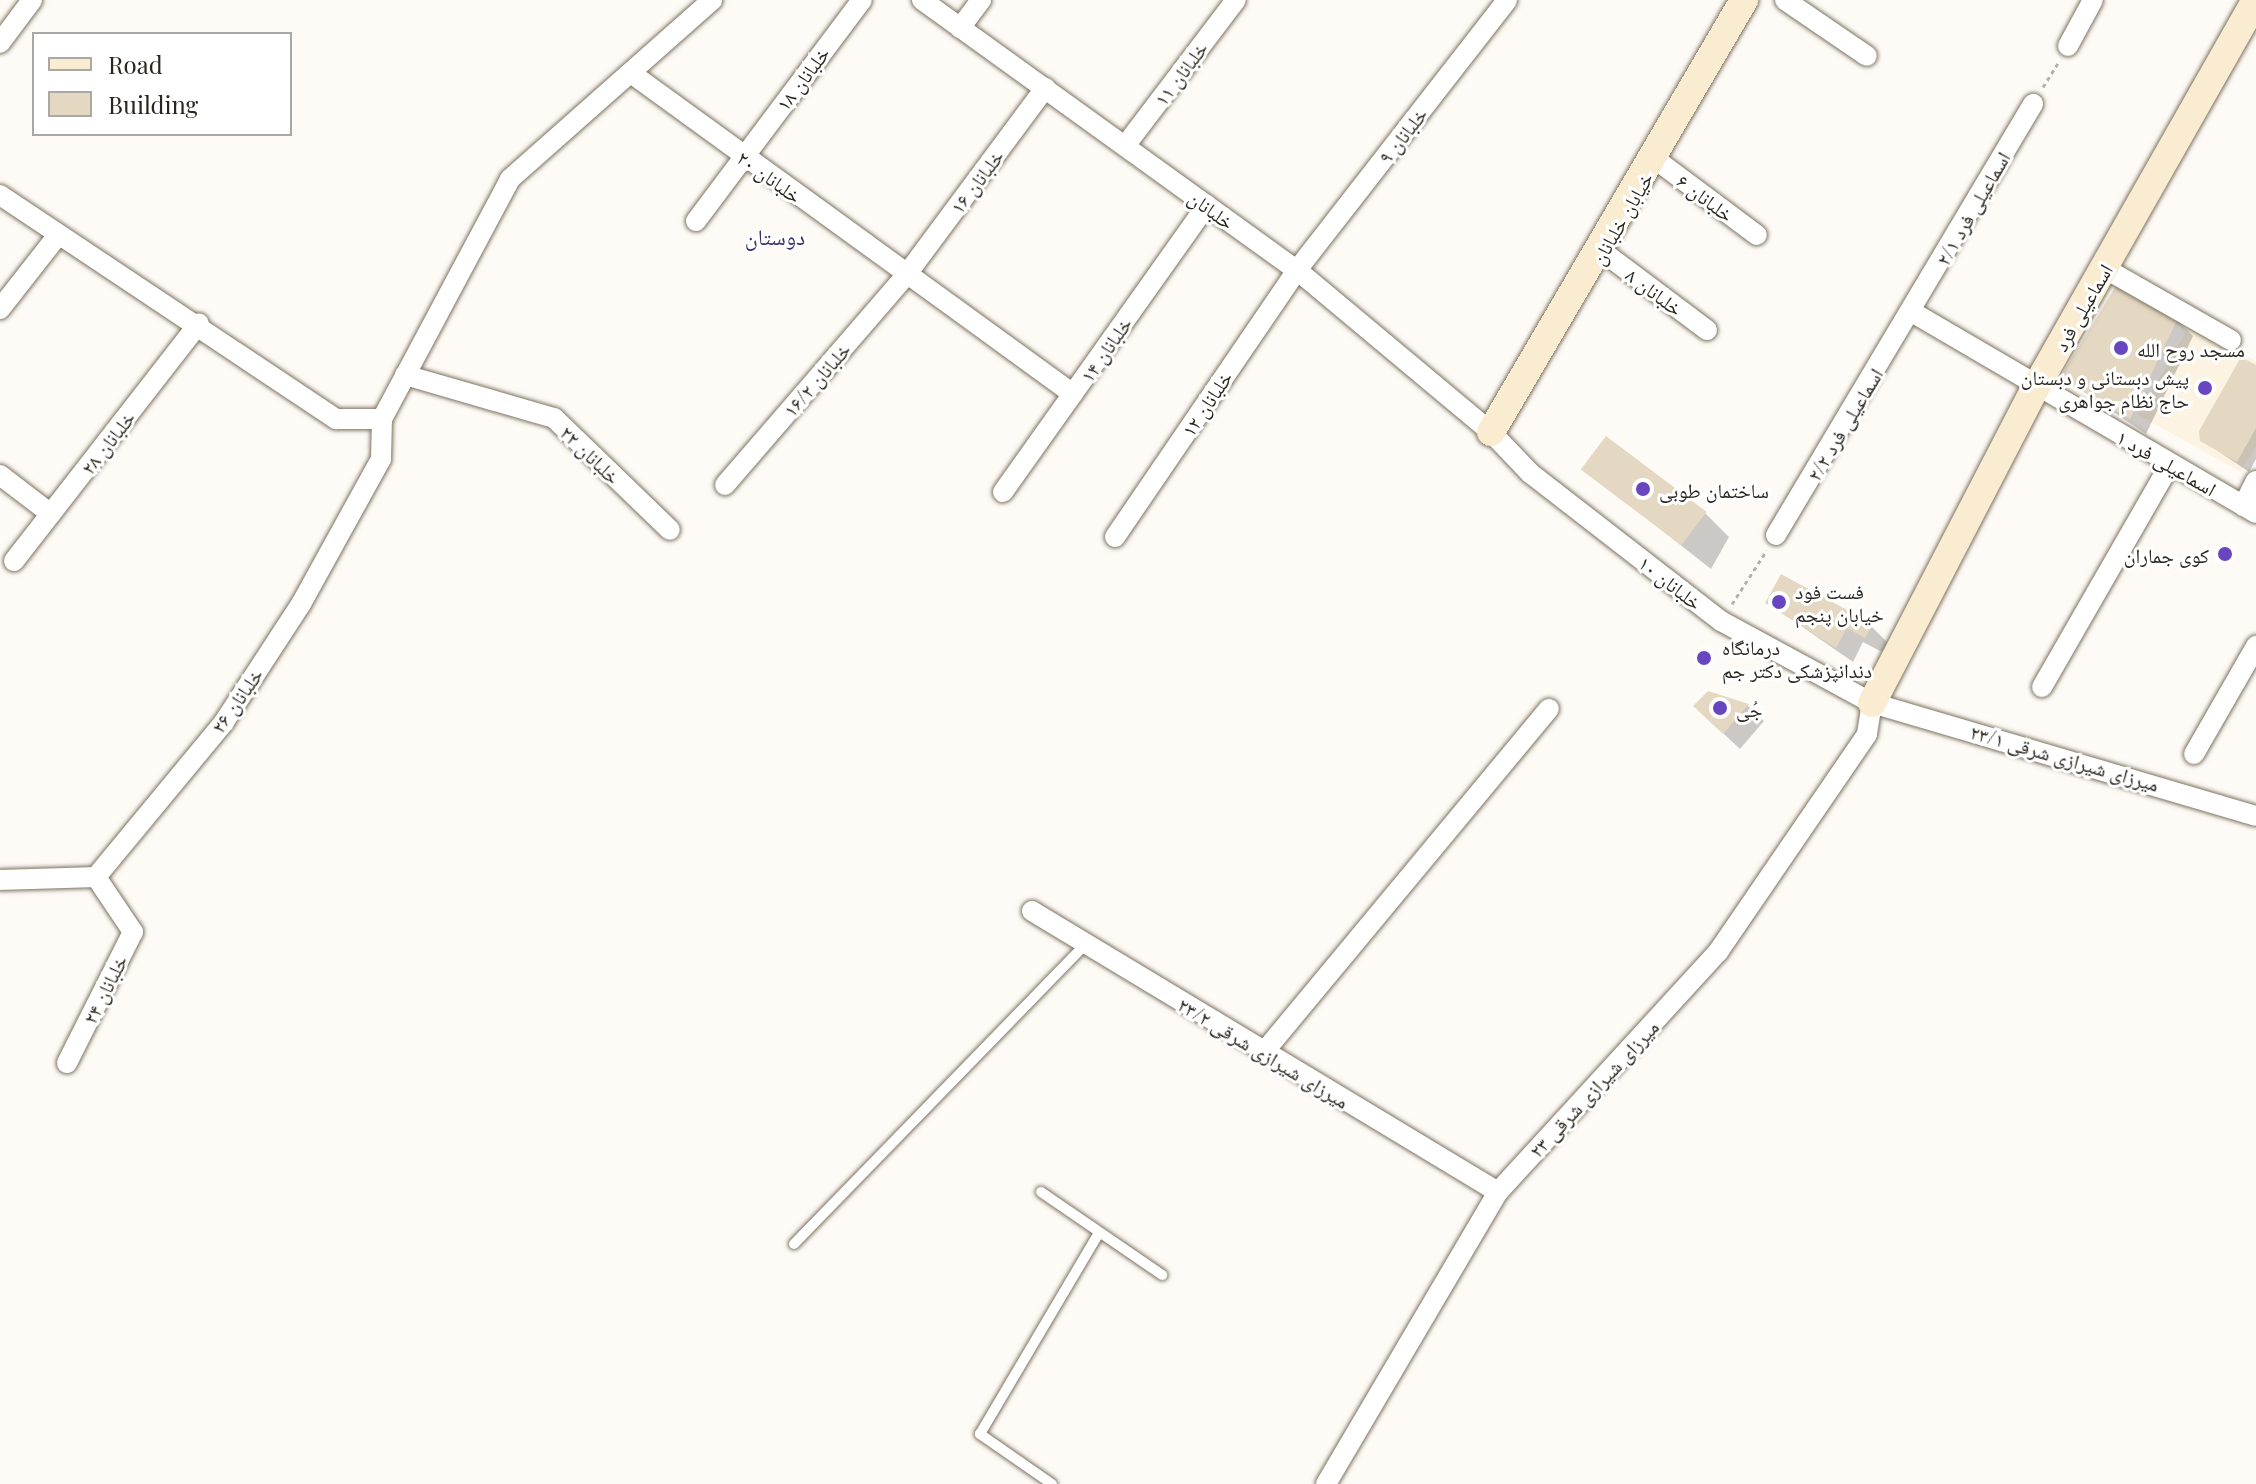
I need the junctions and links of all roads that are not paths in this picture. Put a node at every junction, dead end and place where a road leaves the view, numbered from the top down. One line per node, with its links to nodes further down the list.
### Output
1 (32, 0): 13 (street)
2 (712, 0): 16 (street)
3 (862, 0): 20 (street, ۱۸ خلبانان)
4 (922, 0): 12 (street, خلبانان)
5 (981, 0): 12 (street)
6 (1236, 0): 19 (street, ۱۱ خلبانان)
7 (1507, 0): 29 (street, ۹ خلبانان)
8 (1744, 0): 21 (street, خیابان خلبانان)
9 (1785, 0): 15 (street)
10 (2093, 0): 14 (street)
11 (2253, 12): 28 (street, اسماعیلی فرد)
12 (960, 28): 17 (street, خلبانان)
13 (0, 43)
14 (2068, 46)
15 (1867, 56)
16 (635, 76): 20 (street, ۲۰ خلبانان); 36 (street)
17 (1045, 88): 19 (street, خلبانان); 30 (street, ۱۶ خلبانان)
18 (2033, 104): 32 (street, ۲/۱ اسماعیلی فرد)
19 (1125, 146): 23 (street, خلبانان)
20 (743, 156): 24 (street, ۱۸ خلبانان); 30 (street, ۲۰ خلبانان)
21 (1655, 159): 26 (street, ۶ خلبانان); 27 (street, خیابان خلبانان)
22 (0, 195): 25 (street)
23 (1207, 205): 29 (street, خلبانان); 38 (street, ۱۴ خلبانان)
24 (696, 221)
25 (58, 235): 31 (street); 33 (street)
26 (1757, 235)
27 (1603, 252): 34 (street, ۸ خلبانان); 40 (street, خیابان خلبانان)
28 (2104, 268): 35 (street); 37 (street, اسماعیلی فرد)
29 (1297, 270): 40 (street, خلبانان); 50 (street, ۱۲ خلبانان)
30 (907, 274): 38 (street, ۲۰ خلبانان); 44 (street, ۱۶/۲ خلبانان)
31 (0, 309)
32 (1912, 312): 37 (street, ۱ اسماعیلی فرد); 49 (street, ۲/۲ اسماعیلی فرد)
33 (199, 323): 39 (street); 47 (street, ۲۸ خلبانان)
34 (1707, 330)
35 (2231, 340)
36 (405, 375): 39 (street); 48 (street, ۲۲ خلبانان)
37 (2036, 387): 41 (street, ۱ اسماعیلی فرد); 54 (street, اسماعیلی فرد)
38 (1073, 394): 45 (street, ۱۴ خلبانان)
39 (382, 419): 58 (street, ۲۶ خلبانان)
40 (1491, 432): 54 (street, ۱۰ خلبانان)
41 (2170, 464): 46 (street, ۱ اسماعیلی فرد); 53 (street)
42 (0, 475): 47 (street)
43 (2256, 481): 46 (street)
44 (725, 485)
45 (1003, 492)
46 (2249, 510)
47 (51, 514): 51 (street, ۲۸ خلبانان)
48 (670, 530)
49 (1776, 535)
50 (1115, 537)
51 (14, 561)
52 (2256, 646): 56 (street)
53 (2042, 687)
54 (1872, 703): 57 (street, ۲۳/۱ میرزای شیرازی شرقی); 65 (street, ۲۳ میرزای شیرازی شرقی)
55 (1549, 709): 62 (street)
56 (2194, 754)
57 (2256, 816)
58 (96, 877): 59 (street); 63 (street, ۲۴ خلبانان)
59 (0, 880)
60 (1032, 911): 61 (street, ۲۳/۲ میرزای شیرازی شرقی)
61 (1085, 945): 62 (street, ۲۳/۲ میرزای شیرازی شرقی); 67 (lane)
62 (1264, 1052): 65 (street, ۲۳/۲ میرزای شیرازی شرقی)
63 (67, 1063)
64 (1041, 1192): 66 (lane)
65 (1498, 1192): 70 (street, ۲۳ میرزای شیرازی شرقی)
66 (1099, 1233): 68 (lane); 69 (lane)
67 (794, 1244)
68 (1162, 1275)
69 (1052, 1484)
70 (1326, 1484)

